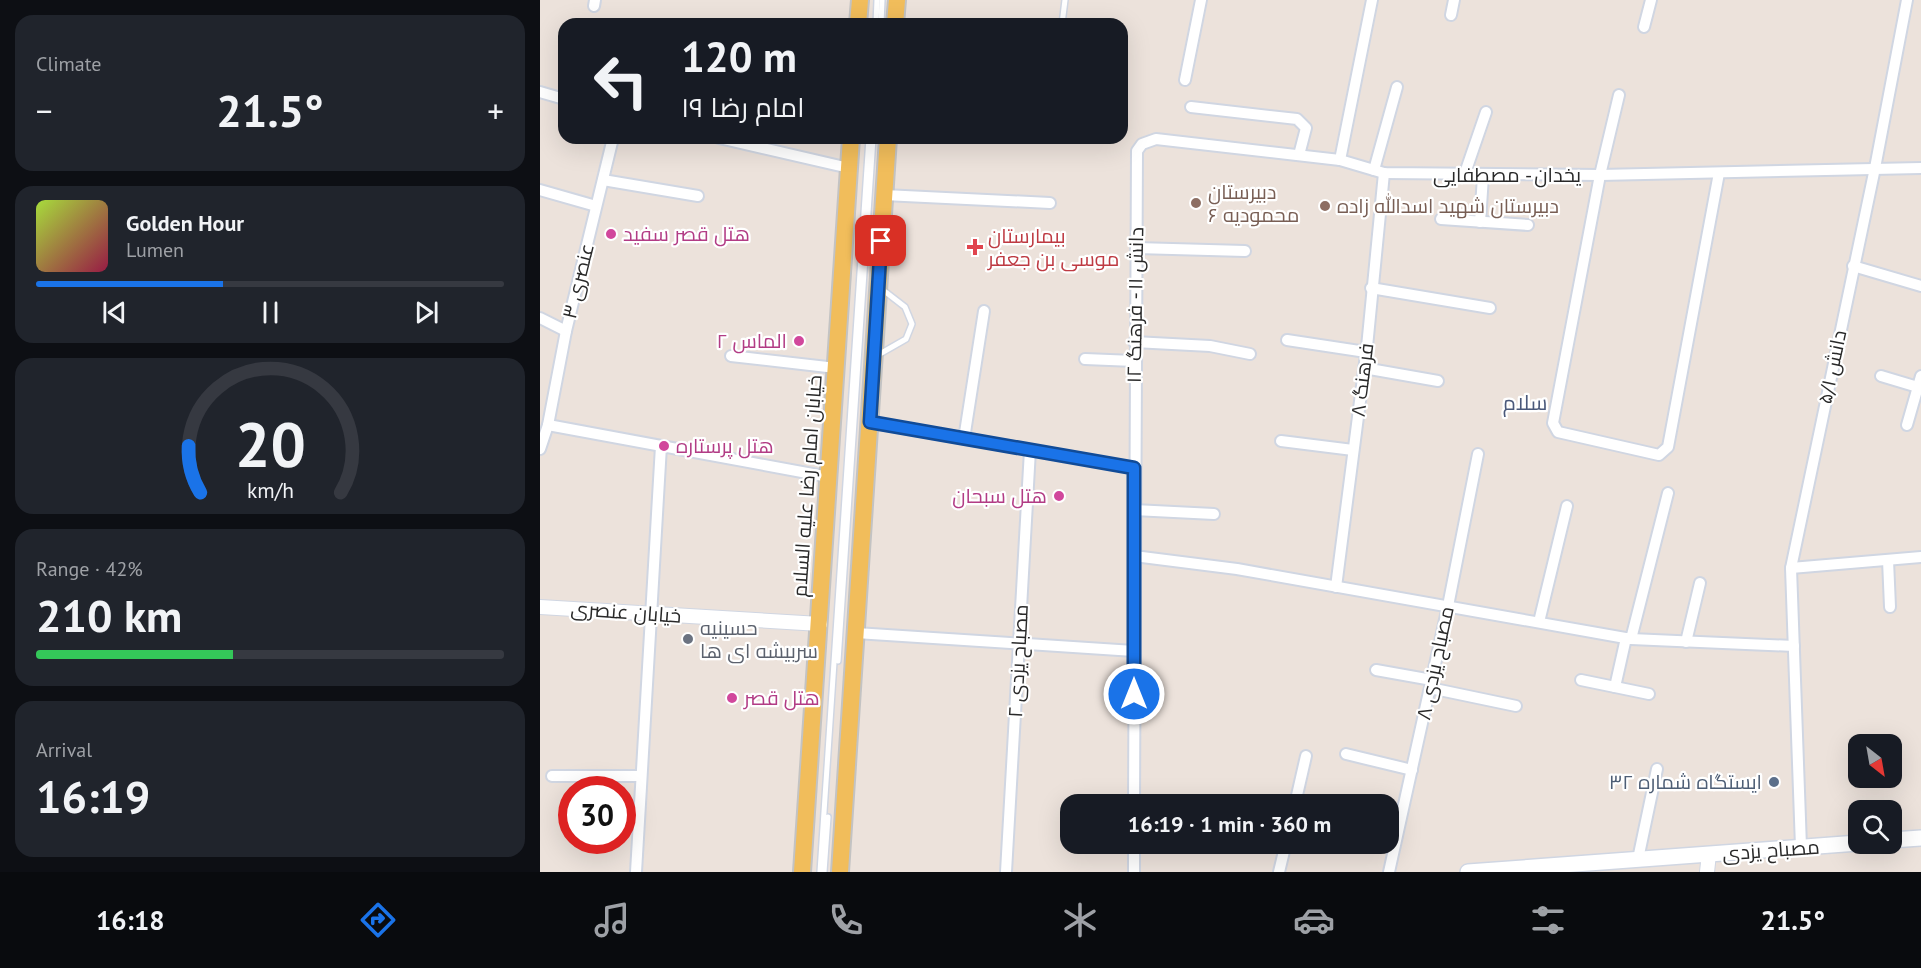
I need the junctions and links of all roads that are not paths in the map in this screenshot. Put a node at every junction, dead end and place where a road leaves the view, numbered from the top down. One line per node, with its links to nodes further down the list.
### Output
1 (859, 0): 12 (main road)
2 (877, 0): 13 (lane)
3 (882, 0): 14 (lane)
4 (897, 0): 15 (main road)
5 (1065, 0): 16 (lane)
6 (1201, 0): 18 (street)
7 (1371, 0): 33 (street)
8 (1454, 0): 11 (street)
9 (1652, 0): 17 (street)
10 (1907, 0): 35 (street, دانش ۵/۱)
11 (1451, 15)
12 (858, 18)
13 (876, 18)
14 (881, 18)
15 (896, 18)
16 (1063, 18)
17 (1644, 27)
18 (1185, 80)
19 (1397, 87): 37 (street, فرهنگ ۸)
20 (540, 92): 22 (street)
21 (1618, 95): 39 (street)
22 (558, 97)
23 (1191, 107): 32 (street)
24 (1486, 112): 40 (street)
25 (612, 144): 42 (street, عنصری ۳)
26 (745, 144): 34 (street)
27 (851, 144): 34 (main road, خیابان امام رضا علیه السلام)
28 (871, 144): 133 (lane)
29 (871, 144): 134 (lane)
30 (888, 144): 44 (main road)
31 (1142, 144): 32 (street, یخدان - مصطفایی); 51 (street, دانش ۱۱ - فرهنگ ۱۲)
32 (1299, 155): 33 (street, یخدان - مصطفایی)
33 (1340, 160): 37 (street, یخدان - مصطفایی)
34 (849, 168): 69 (main road, خیابان امام رضا علیه السلام)
35 (1875, 168): 36 (street, یخدان - مصطفایی); 38 (street, یخدان - مصطفایی); 53 (street, دانش ۵/۱)
36 (1921, 168)
37 (1379, 172): 40 (street, یخدان - مصطفایی); 56 (street, فرهنگ ۸)
38 (1719, 173): 39 (street, یخدان - مصطفایی); 39 (street)
39 (1600, 175): 41 (street, یخدان - مصطفایی)
40 (1464, 176): 41 (street, یخدان - مصطفایی)
41 (1483, 176): 49 (street)
42 (603, 180): 45 (street); 47 (street, عنصری ۳)
43 (540, 190): 47 (street)
44 (884, 195): 46 (street); 54 (main road)
45 (698, 196)
46 (1050, 203)
47 (596, 206): 60 (street, عنصری ۳)
48 (1441, 219): 49 (street)
49 (1480, 222): 50 (street)
50 (1528, 225)
51 (1136, 248): 52 (street); 62 (street, دانش ۱۱ - فرهنگ ۱۲)
52 (1245, 251)
53 (1853, 266): 55 (street); 93 (street, دانش ۵/۱)
54 (878, 286): 66 (main road); 66 (lane)
55 (1921, 286)
56 (1371, 288): 57 (street); 63 (street, فرهنگ ۸)
57 (1490, 308)
58 (984, 311): 77 (street)
59 (540, 318): 60 (street)
60 (566, 331): 75 (street, عنصری ۳)
61 (1287, 340): 63 (street)
62 (1134, 342): 64 (street); 68 (street, دانش ۱۱ - فرهنگ ۱۲)
63 (1366, 352): 70 (street, فرهنگ ۸)
64 (1250, 354)
65 (731, 356): 69 (street)
66 (874, 357): 74 (main road)
67 (1085, 359): 68 (street)
68 (1134, 361): 84 (street, دانش ۱۱ - فرهنگ ۱۲)
69 (836, 368): 85 (main road, خیابان امام رضا علیه السلام)
70 (1364, 368): 72 (street); 82 (street, فرهنگ ۸)
71 (1881, 376): 73 (street)
72 (1438, 381)
73 (1920, 384): 76 (street)
74 (870, 422): 77 (street); 102 (main road)
75 (548, 425): 79 (street); 80 (street, عنصری ۳)
76 (1906, 425)
77 (964, 439): 81 (street)
78 (1281, 441): 82 (street)
79 (661, 446): 85 (street); 99 (street)
80 (540, 449)
81 (1030, 450): 84 (street); 105 (street, مصباح یزدی ۲)
82 (1353, 450): 95 (street, فرهنگ ۸)
83 (1478, 454): 96 (street, مصباح یزدی ۸)
84 (1134, 468): 88 (street, دانش ۱۱ - فرهنگ ۱۲)
85 (828, 477): 101 (main road, خیابان امام رضا علیه السلام)
86 (1668, 493): 103 (street)
87 (1567, 506): 100 (street)
88 (1134, 510): 89 (street); 90 (street, دانش ۱۱ - فرهنگ ۱۲)
89 (1214, 514)
90 (1134, 556): 95 (street); 107 (street, دانش ۱۱ - فرهنگ ۱۲)
91 (1921, 557): 92 (street)
92 (1888, 560): 93 (street); 98 (street)
93 (1791, 568): 106 (street, دانش ۵/۱)
94 (1700, 583): 104 (street)
95 (1336, 587): 96 (street)
96 (1448, 606): 100 (street); 110 (street, مصباح یزدی ۸)
97 (540, 607): 99 (street, خیابان عنصری)
98 (1890, 607)
99 (649, 614): 101 (street, خیابان عنصری); 119 (street)
100 (1539, 622): 103 (street)
101 (820, 624): 132 (main road, خیابان امام رضا علیه السلام)
102 (856, 633): 105 (street); 135 (main road)
103 (1628, 638): 104 (street); 111 (street)
104 (1686, 642): 106 (street)
105 (1020, 645): 107 (street); 136 (street, مصباح یزدی ۲)
106 (1794, 646): 126 (street, دانش ۵/۱)
107 (1134, 651): 120 (street, دانش ۱۱ - فرهنگ ۱۲)
108 (1376, 670): 110 (street)
109 (1581, 680): 111 (street)
110 (1431, 684): 113 (street); 117 (street, مصباح یزدی ۸)
111 (1615, 687): 112 (street)
112 (1649, 694)
113 (1516, 706)
114 (1346, 754): 117 (street)
115 (1306, 756): 121 (street)
116 (1657, 769): 130 (street)
117 (1412, 770): 122 (street, مصباح یزدی ۸)
118 (552, 776): 119 (street)
119 (641, 776): 131 (street)
120 (1134, 794)
121 (1297, 794)
122 (1401, 817): 139 (street, مصباح یزدی ۸)
123 (1921, 838): 124 (main road)
124 (1902, 839)
125 (1848, 844): 126 (main road, مصباح یزدی)
126 (1801, 847): 129 (main road, مصباح یزدی)
127 (1134, 854): 137 (street)
128 (1283, 854): 138 (street)
129 (1709, 854): 130 (main road, مصباح یزدی); 141 (street)
130 (1638, 860): 140 (main road, مصباح یزدی)
131 (636, 872)
132 (802, 872)
133 (819, 872)
134 (824, 872)
135 (840, 872)
136 (1006, 872)
137 (1134, 872)
138 (1279, 872)
139 (1389, 872)
140 (1468, 872)
141 (1707, 872)

